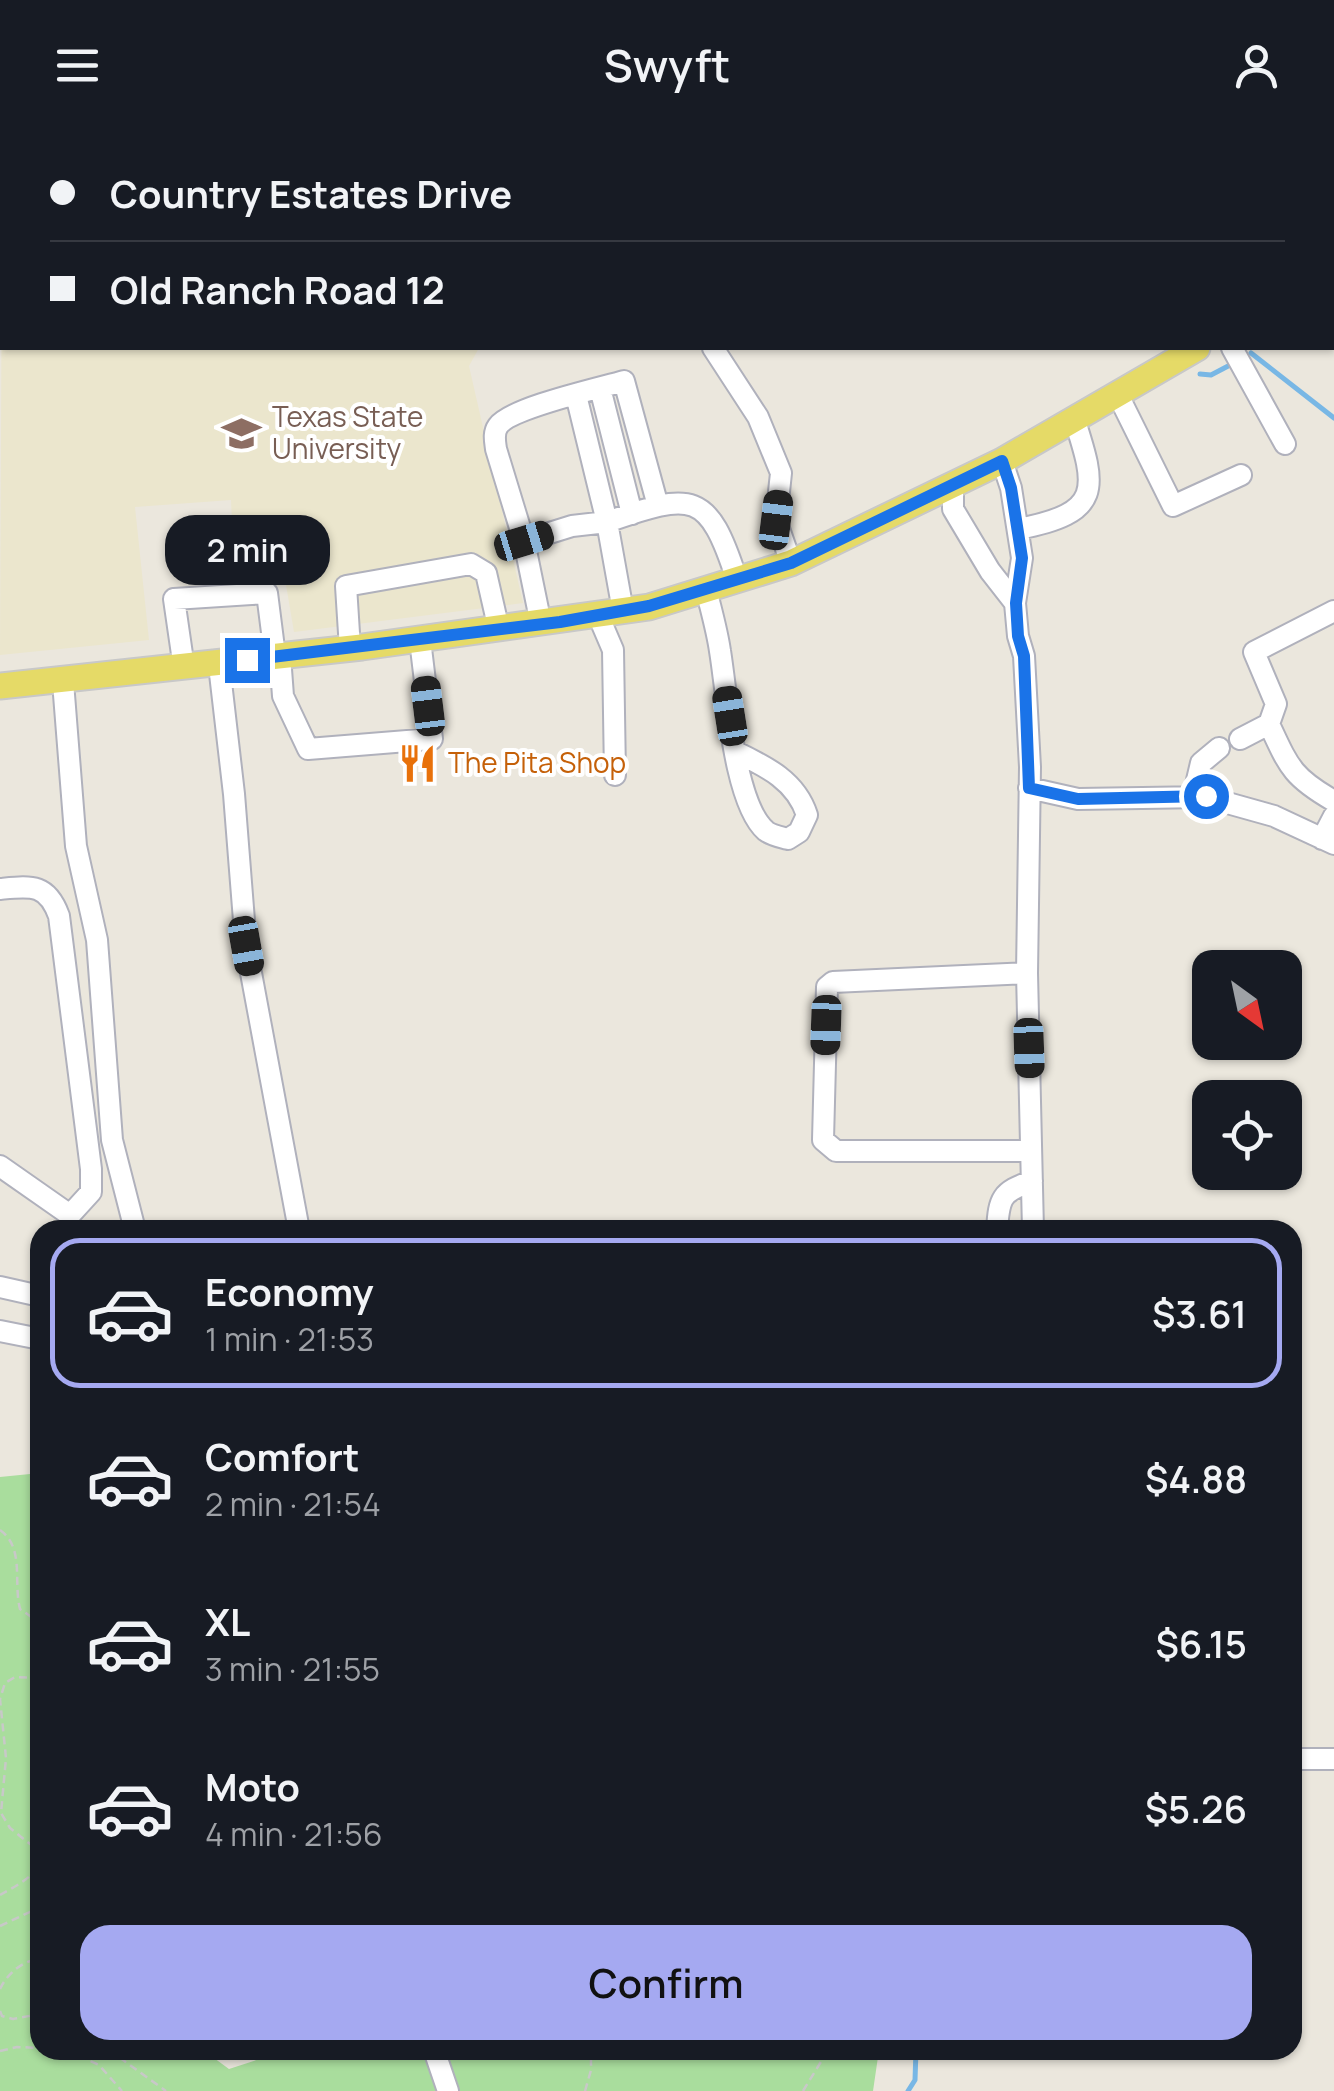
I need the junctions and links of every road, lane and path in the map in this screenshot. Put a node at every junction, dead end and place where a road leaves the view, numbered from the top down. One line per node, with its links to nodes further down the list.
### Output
1 (714, 350): 17 (street)
2 (1193, 350): 5 (main road)
3 (1233, 350): 8 (street)
4 (600, 388): 6 (street); 12 (street); 13 (street)
5 (1117, 393): 7 (main road); 10 (street)
6 (576, 395): 14 (street); 16 (street)
7 (1074, 418): 9 (main road); 15 (street)
8 (1285, 444)
9 (1002, 461): 11 (main road); 15 (street)
10 (1241, 475)
11 (952, 487): 17 (main road); 20 (street)
12 (658, 506): 13 (street); 18 (street)
13 (632, 514): 14 (street)
14 (607, 522): 16 (street); 22 (street)
15 (1018, 530): 20 (street)
16 (524, 541): 23 (street)
17 (791, 563): 18 (main road)
18 (737, 580): 19 (main road)
19 (706, 590): 22 (main road); 35 (street)
20 (1016, 603): 37 (street)
21 (1334, 610): 32 (street)
22 (610, 613): 23 (main road); 36 (street)
23 (541, 624): 24 (main road)
24 (499, 630): 25 (main road); 26 (street)
25 (420, 640): 26 (main road); 27 (street)
26 (350, 649): 27 (main road)
27 (278, 656): 28 (main road); 29 (street)
28 (219, 665): 29 (main road); 50 (street)
29 (184, 668): 30 (main road)
30 (63, 682): 31 (main road); 49 (street)
31 (0, 686)
32 (1269, 724): 33 (street); 39 (street)
33 (1240, 739)
34 (1219, 748): 38 (street)
35 (736, 752)
36 (614, 775)
37 (1029, 788): 38 (street); 43 (street)
38 (1193, 797): 41 (street)
39 (1334, 801)
40 (1334, 816): 41 (street)
41 (1328, 842)
42 (0, 890): 48 (street)
43 (1027, 973): 44 (street); 44 (street)
44 (1031, 1151): 46 (street)
45 (0, 1166): 47 (street)
46 (1032, 1181): 51 (street); 52 (street)
47 (73, 1220)
48 (77, 1220)
49 (132, 1220)
50 (297, 1220)
51 (998, 1220)
52 (1033, 1220)
53 (0, 1292): 54 (street)
54 (30, 1295)
55 (0, 1331): 56 (street)
56 (30, 1337)
57 (0, 1530): 58 (path)
58 (30, 1616)
59 (30, 1678): 62 (path)
60 (1302, 1759): 61 (street)
61 (1334, 1759)
62 (30, 1844)
63 (30, 1876): 64 (path)
64 (0, 1895)
65 (30, 1912): 66 (path)
66 (0, 1926)
67 (30, 1963): 68 (path)
68 (0, 1988)
69 (0, 2011): 70 (path)
70 (30, 2016)
71 (30, 2048): 72 (path)
72 (0, 2052)
73 (87, 2060): 78 (path)
74 (123, 2060): 79 (path)
75 (437, 2060): 80 (street)
76 (591, 2060): 81 (path)
77 (822, 2060): 82 (path)
78 (122, 2091)
79 (166, 2091)
80 (448, 2091)
81 (585, 2091)
82 (804, 2091)

